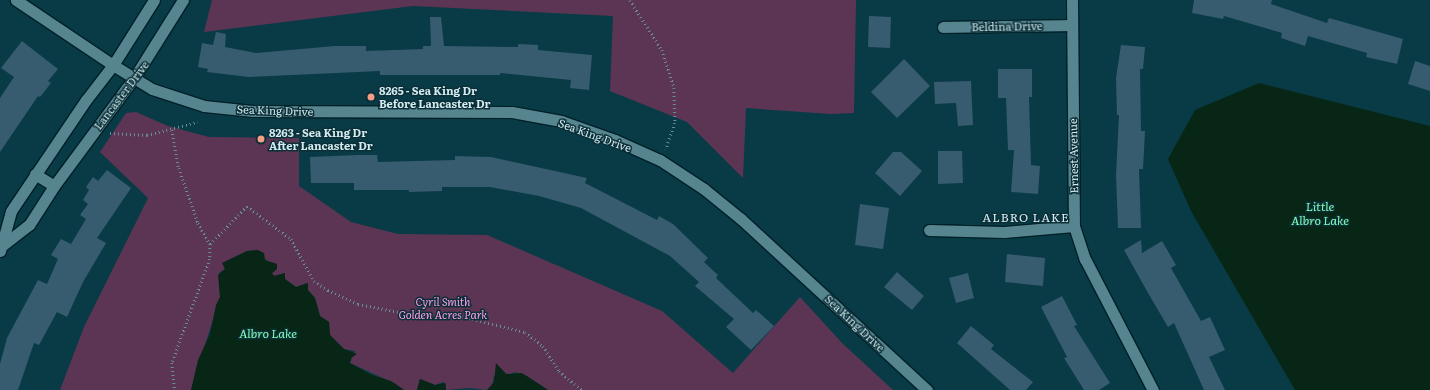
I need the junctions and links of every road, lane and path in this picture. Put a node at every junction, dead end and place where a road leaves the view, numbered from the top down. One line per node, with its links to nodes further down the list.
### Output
1 (16, 0): 8 (street, Sea King Drive)
2 (154, 0): 8 (street, Lancaster Drive)
3 (183, 0): 9 (street, Lancaster Drive)
4 (630, 0): 13 (path)
5 (1072, 0): 6 (street, Ernest Avenue)
6 (1071, 26): 7 (street, Beldina Drive); 16 (street, Ernest Avenue)
7 (943, 27)
8 (113, 65): 9 (street, Sea King Drive); 14 (street, Lancaster Drive)
9 (134, 78): 13 (street, Sea King Drive); 15 (street, Lancaster Drive)
10 (197, 122): 11 (path)
11 (172, 130): 12 (path); 18 (path)
12 (106, 133)
13 (660, 160): 22 (street, Sea King Drive)
14 (35, 174): 15 (street); 19 (street, Lancaster Drive)
15 (54, 186): 19 (street, Lancaster Drive)
16 (1074, 226): 17 (street); 23 (street, Ernest Avenue)
17 (929, 230)
18 (210, 244): 20 (path); 21 (path)
19 (1, 246)
20 (175, 390)
21 (582, 390)
22 (927, 390)
23 (1153, 390)

